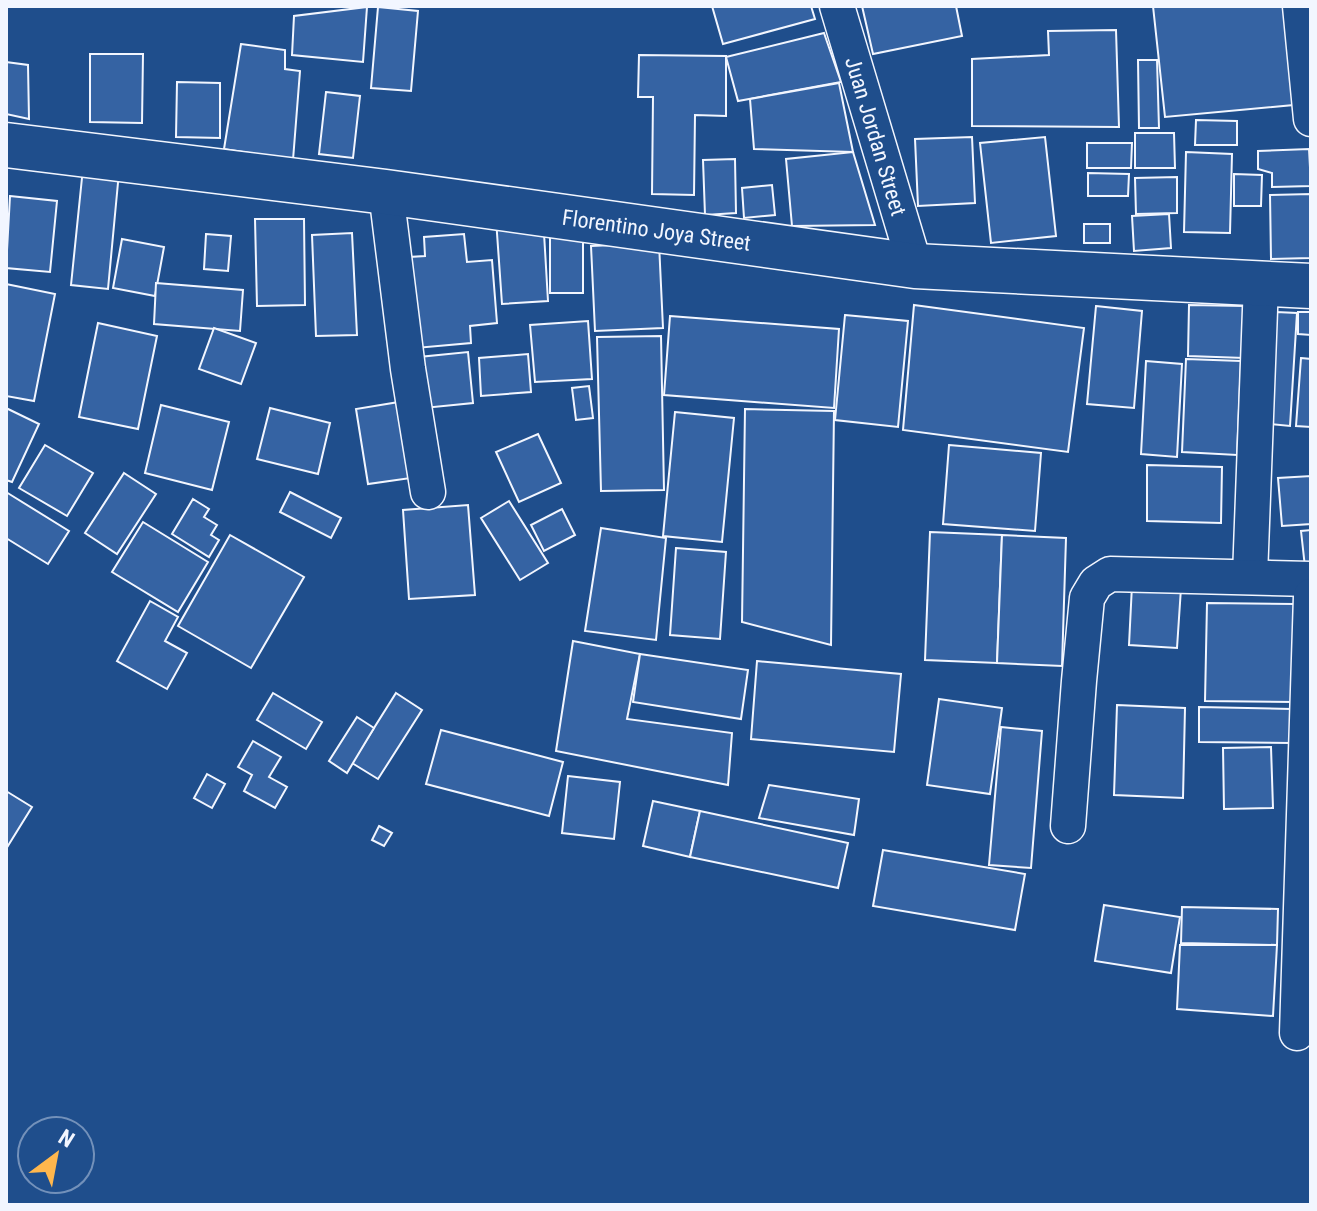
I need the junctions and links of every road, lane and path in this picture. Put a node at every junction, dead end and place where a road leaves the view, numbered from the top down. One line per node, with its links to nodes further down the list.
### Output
1 (837, 6): 6 (street, Juan Jordan Street)
2 (1300, 6): 3 (street)
3 (1311, 119)
4 (6, 145): 5 (street, Florentino Joya Street)
5 (386, 192): 6 (street, Florentino Joya Street); 9 (street)
6 (915, 266): 7 (street, Florentino Joya Street)
7 (1261, 283): 8 (street, Florentino Joya Street); 10 (street)
8 (1311, 286)
9 (428, 492)
10 (1250, 576): 11 (street); 13 (street)
11 (1311, 579)
12 (1311, 596): 14 (street)
13 (1068, 826)
14 (1297, 1033)

